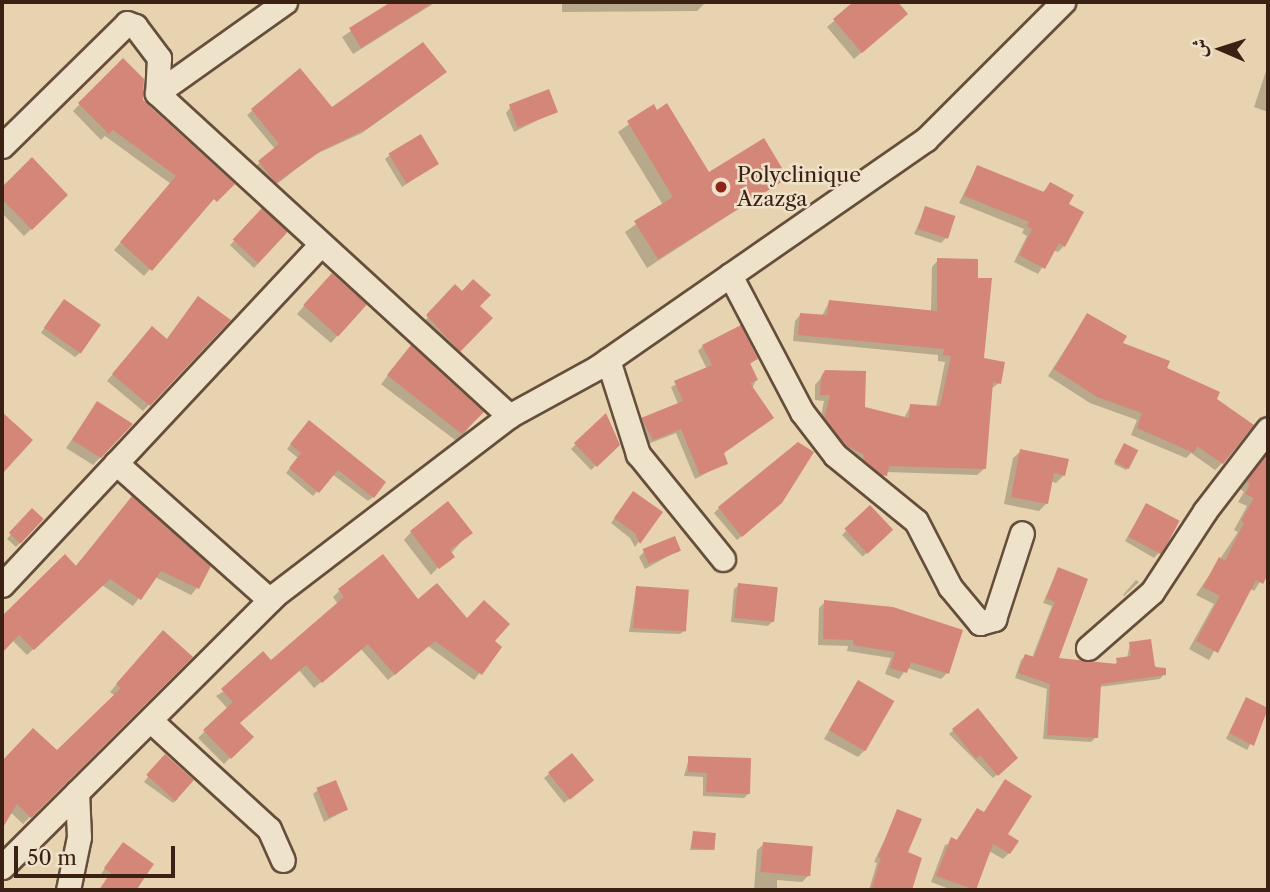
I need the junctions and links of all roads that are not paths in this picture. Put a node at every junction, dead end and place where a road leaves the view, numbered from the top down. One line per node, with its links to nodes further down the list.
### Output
1 (285, 2): 3 (street)
2 (1063, 2): 6 (street)
3 (157, 93): 4 (street); 5 (street)
4 (2, 146)
5 (321, 244): 8 (street); 10 (street)
6 (730, 275): 7 (street); 11 (street)
7 (608, 360): 8 (street); 12 (street)
8 (509, 416): 14 (street)
9 (1268, 429): 15 (street)
10 (116, 463): 13 (street); 14 (street)
11 (1022, 533)
12 (723, 559)
13 (2, 585)
14 (270, 600): 16 (street)
15 (1088, 648)
16 (150, 720): 17 (street); 18 (street)
17 (77, 792): 19 (street); 20 (street)
18 (283, 860)
19 (2, 867)
20 (68, 890)

